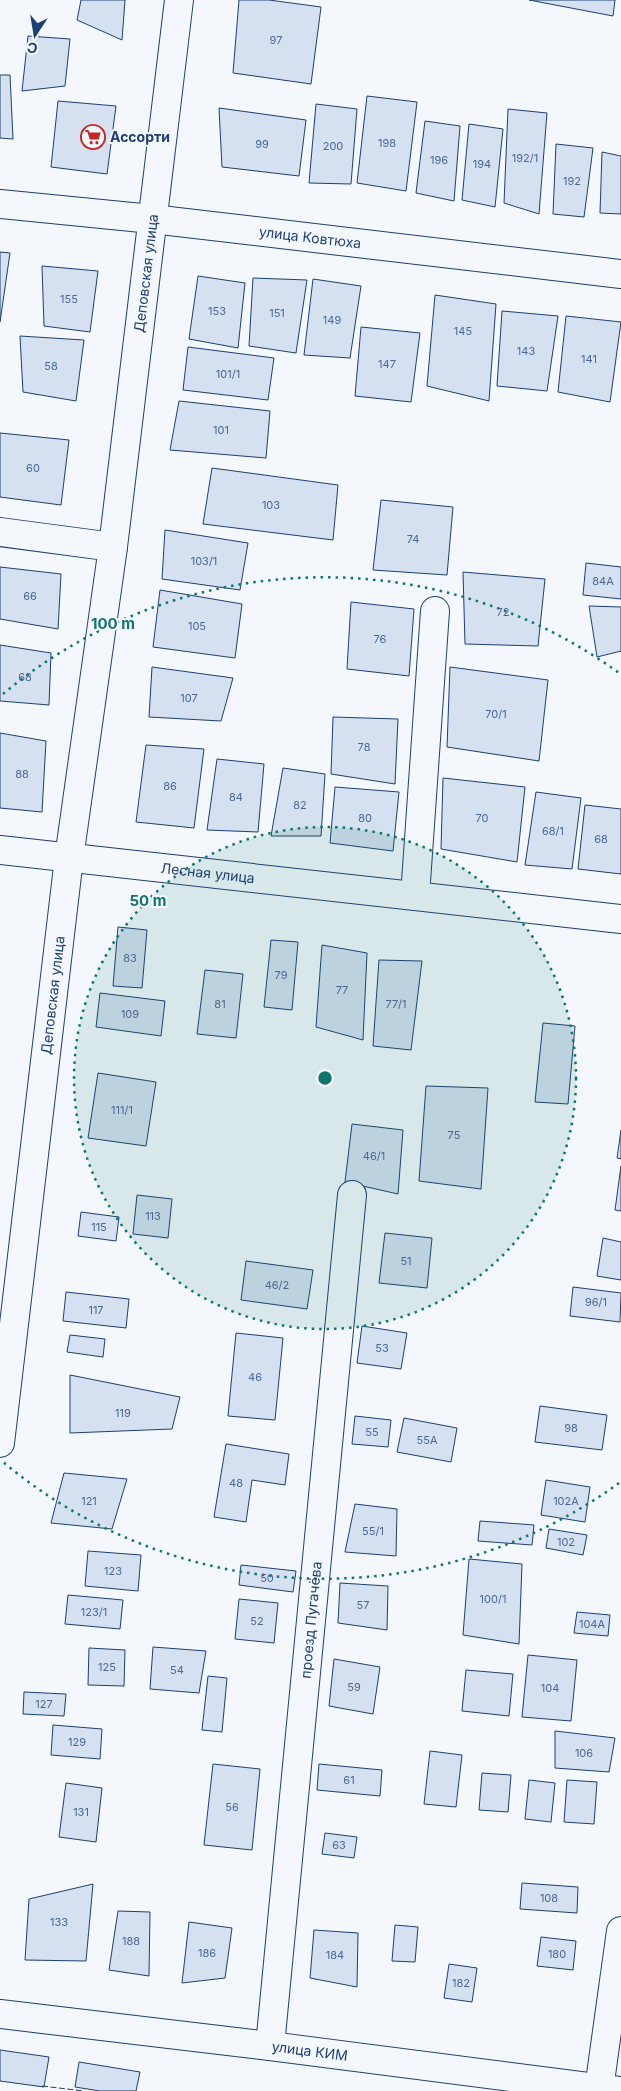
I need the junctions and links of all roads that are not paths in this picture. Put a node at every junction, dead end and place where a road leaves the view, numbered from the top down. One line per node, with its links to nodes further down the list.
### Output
1 (179, 0): 3 (street, Деповская улица)
2 (0, 204): 3 (street, улица Ковтюха)
3 (152, 219): 4 (street, улица Ковтюха); 6 (street, Деповская улица)
4 (621, 274)
5 (0, 532): 6 (street)
6 (113, 547): 9 (street, Деповская улица)
7 (435, 611): 10 (street)
8 (0, 850): 9 (street, Лесная улица)
9 (69, 858): 10 (street, Лесная улица); 13 (street, Деповская улица)
10 (415, 896): 11 (street, Лесная улица)
11 (621, 919)
12 (352, 1195): 16 (street, проезд Пугачёва)
13 (0, 1442)
14 (621, 1931): 17 (street)
15 (0, 2014): 16 (street, улица КИМ)
16 (270, 2046): 17 (street, улица КИМ)
17 (610, 2090)

